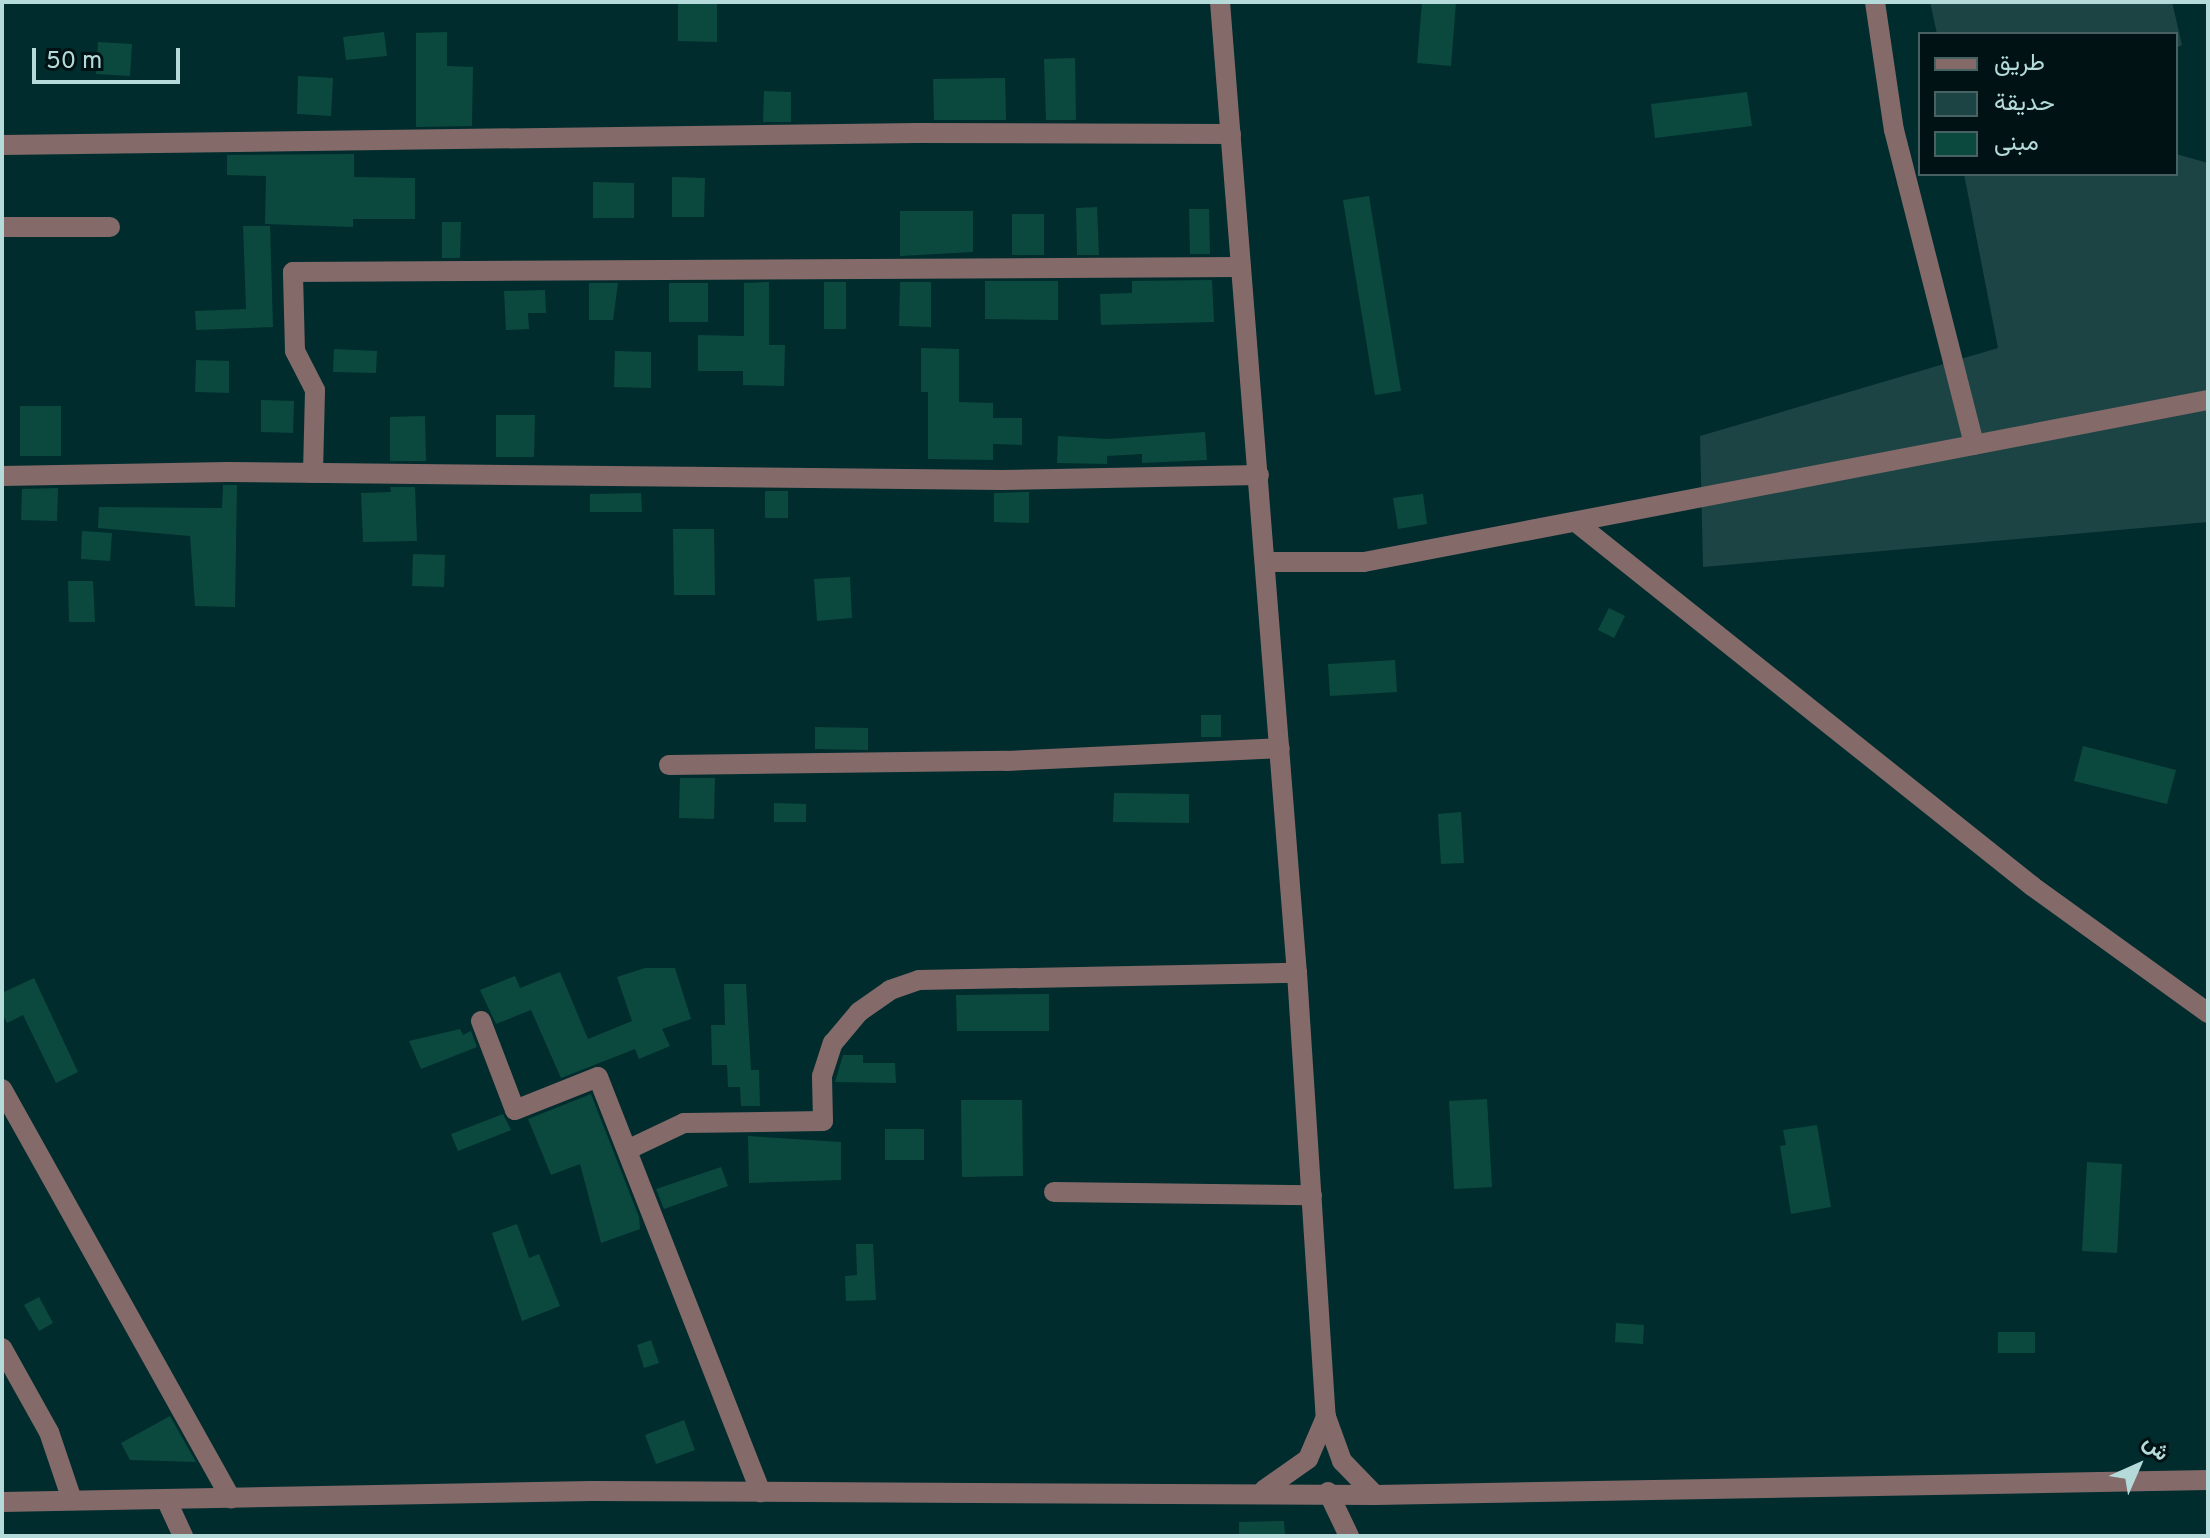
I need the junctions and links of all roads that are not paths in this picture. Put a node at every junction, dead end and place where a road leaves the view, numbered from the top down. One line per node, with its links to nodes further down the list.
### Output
1 (1220, 2): 3 (street)
2 (1875, 2): 9 (street)
3 (1231, 134): 4 (street); 7 (street)
4 (2, 145)
5 (2, 227): 6 (street)
6 (110, 227)
7 (1241, 267): 10 (street); 11 (street)
8 (2208, 400): 9 (street)
9 (1974, 445): 13 (street)
10 (313, 473): 11 (street); 12 (street)
11 (1259, 475): 14 (street)
12 (2, 476)
13 (1577, 523): 14 (street); 18 (street)
14 (1266, 562): 15 (street)
15 (1280, 748): 16 (street); 17 (street)
16 (669, 765)
17 (1297, 973): 21 (street); 23 (street)
18 (2208, 1013)
19 (481, 1021): 21 (street)
20 (2, 1089): 31 (street)
21 (627, 1150): 27 (street)
22 (1054, 1192): 23 (street)
23 (1312, 1195): 25 (street)
24 (2, 1348): 33 (street)
25 (1326, 1417): 28 (street); 30 (street)
26 (2208, 1480): 30 (street)
27 (761, 1492): 28 (street); 31 (street)
28 (1258, 1492): 29 (street)
29 (1328, 1492): 30 (street); 36 (street)
30 (1375, 1495)
31 (231, 1498): 32 (street)
32 (166, 1499): 33 (street); 35 (street)
33 (72, 1500): 34 (street)
34 (2, 1502)
35 (183, 1536)
36 (1349, 1536)

